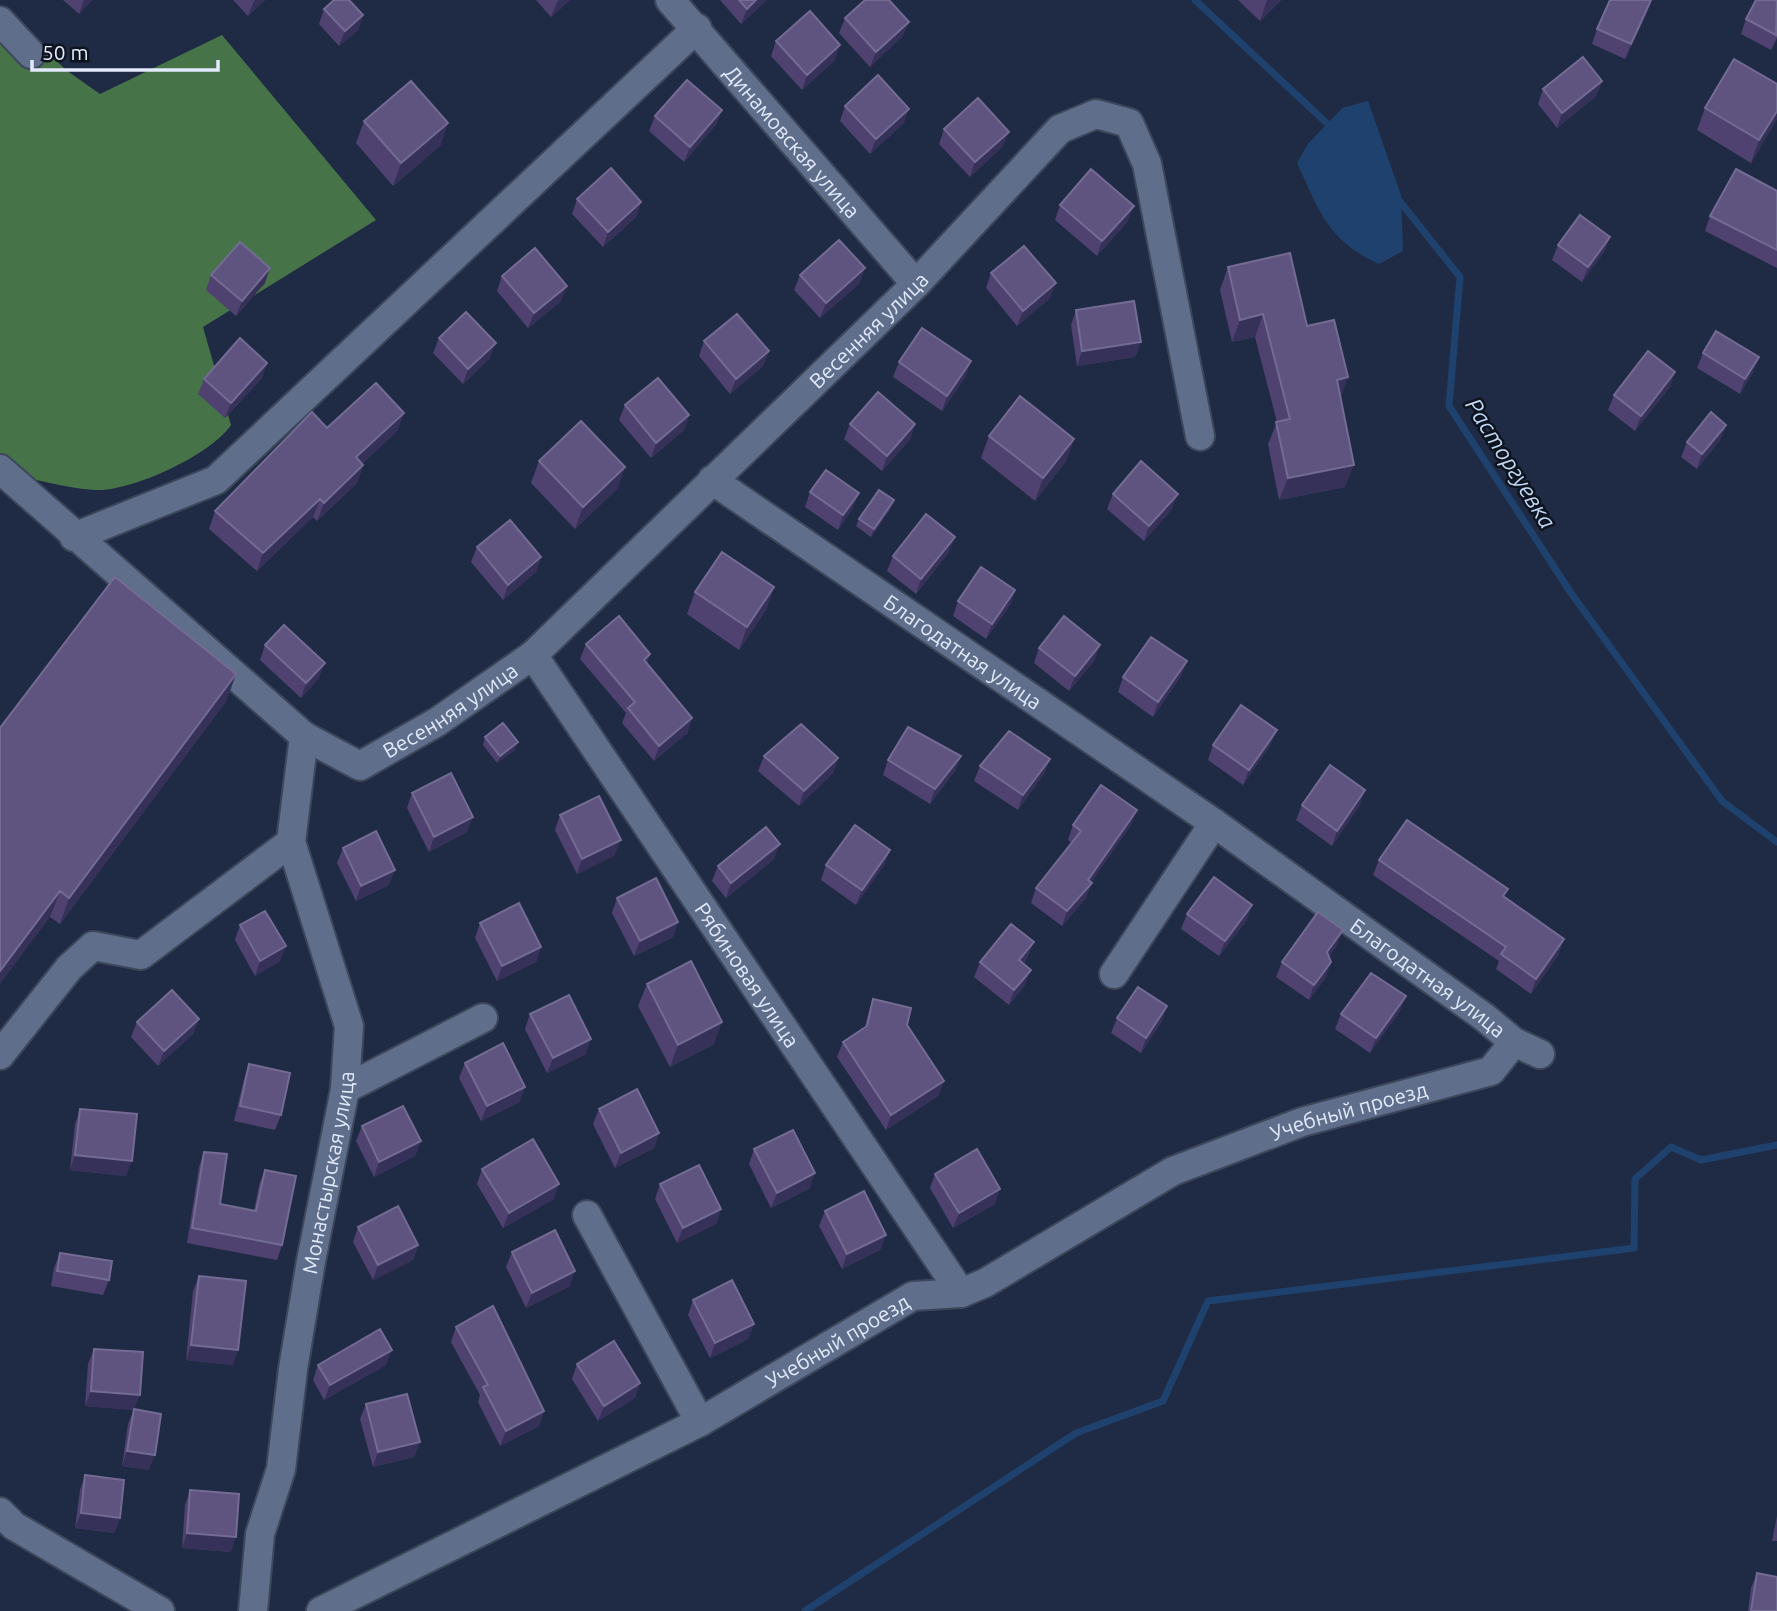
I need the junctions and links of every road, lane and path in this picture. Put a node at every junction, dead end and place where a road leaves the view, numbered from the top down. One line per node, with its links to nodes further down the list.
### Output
1 (670, 0): 3 (street, Динамовская улица)
2 (0, 21): 4 (street)
3 (696, 28): 5 (street, Динамовская улица); 9 (street)
4 (31, 54)
5 (916, 284): 6 (street, Весенняя улица); 8 (street, Весенняя улица)
6 (1200, 436)
7 (0, 469): 9 (street)
8 (712, 480): 10 (street, Весенняя улица); 12 (street, Благодатная улица)
9 (74, 537): 11 (street)
10 (533, 655): 11 (street, Весенняя улица); 21 (street, Рябиновая улица)
11 (304, 736): 13 (street, Монастырская улица)
12 (1214, 823): 14 (street); 16 (street, Благодатная улица)
13 (291, 842): 18 (street); 19 (street, Монастырская улица)
14 (1114, 974)
15 (483, 1018): 19 (street)
16 (1514, 1042): 17 (street, Благодатная улица); 21 (street, Учебный проезд)
17 (1540, 1054)
18 (0, 1055)
19 (345, 1089): 25 (street, Монастырская улица)
20 (587, 1215): 22 (street)
21 (961, 1293): 22 (street, Учебный проезд)
22 (701, 1422): 26 (street, Учебный проезд)
23 (0, 1512): 24 (street)
24 (160, 1611)
25 (253, 1611)
26 (321, 1611)

